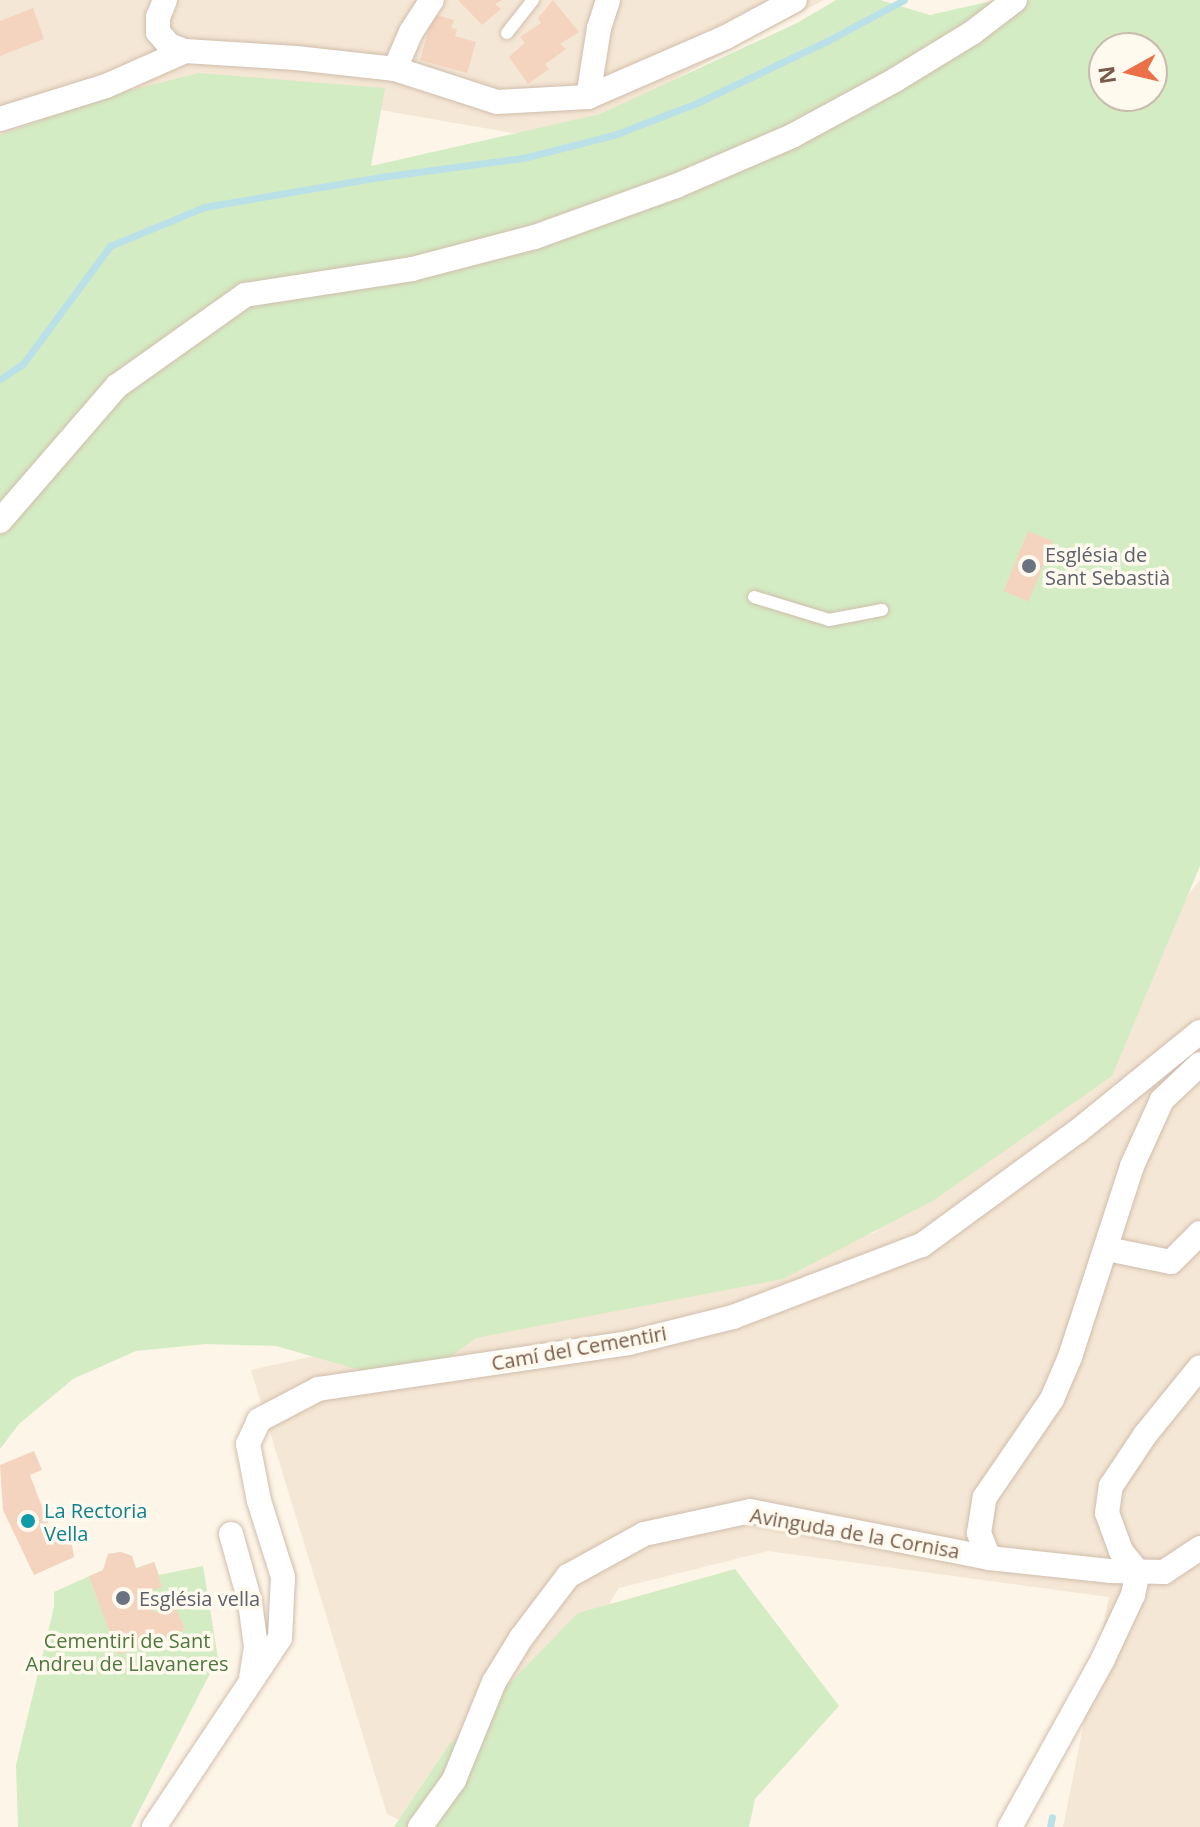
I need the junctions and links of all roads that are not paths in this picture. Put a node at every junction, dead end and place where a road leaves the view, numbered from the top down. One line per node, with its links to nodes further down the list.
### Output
1 (165, 0): 8 (street)
2 (432, 0): 9 (street)
3 (533, 0): 7 (lane)
4 (608, 0): 10 (street)
5 (795, 0): 10 (street)
6 (1015, 0): 12 (street)
7 (507, 33)
8 (185, 51): 9 (street); 11 (street)
9 (395, 69): 10 (street)
10 (588, 97)
11 (0, 119)
12 (0, 521)
13 (754, 597): 14 (lane)
14 (882, 610)
15 (1200, 1032): 24 (street, Camí del Cementiri)
16 (1200, 1064): 18 (street)
17 (1200, 1233): 18 (street)
18 (1107, 1249): 22 (street)
19 (1200, 1367): 23 (street)
20 (231, 1534): 24 (street)
21 (1200, 1548): 23 (street, Avinguda de la Cornisa)
22 (989, 1558): 23 (street, Avinguda de la Cornisa); 26 (street, Avinguda de la Cornisa)
23 (1138, 1572): 27 (street)
24 (249, 1688): 25 (street, Camí del Cementiri)
25 (154, 1827)
26 (420, 1827)
27 (1010, 1827)

